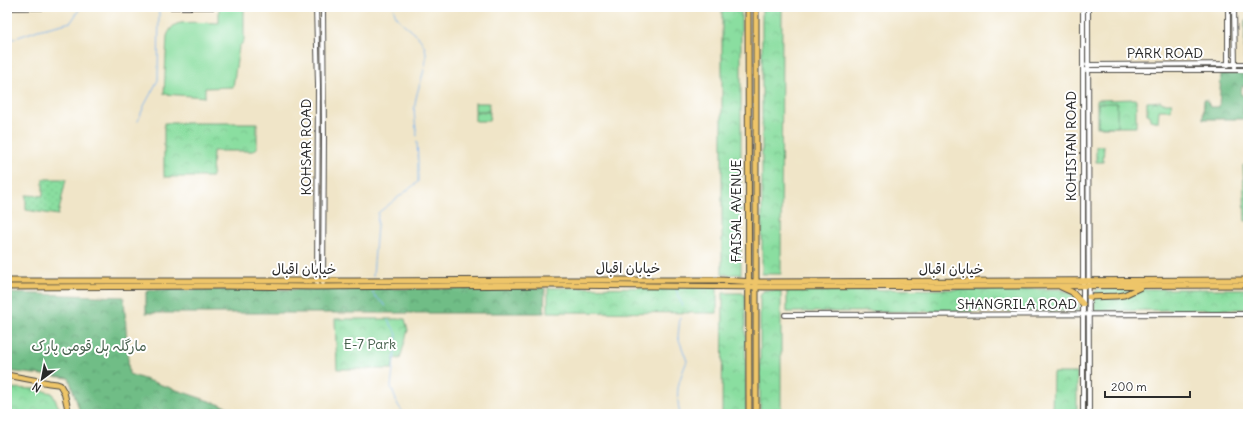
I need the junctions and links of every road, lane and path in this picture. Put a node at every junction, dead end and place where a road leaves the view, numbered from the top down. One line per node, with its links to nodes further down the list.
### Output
1 (90, 7): 14 (street)
2 (106, 7): 3 (street)
3 (121, 7): 4 (street)
4 (128, 7): 5 (street)
5 (224, 7)
6 (316, 7): 33 (street, KOHSAR ROAD)
7 (323, 7): 34 (street, KOHSAR ROAD)
8 (748, 7): 29 (main road, FAISAL AVENUE)
9 (756, 7): 30 (main road, FAISAL AVENUE)
10 (1083, 7): 15 (street, KOHISTAN ROAD)
11 (1088, 7): 16 (street, KOHISTAN ROAD)
12 (1228, 7): 20 (street)
13 (1234, 7): 21 (street)
14 (7, 8)
15 (1082, 22): 16 (street); 17 (street, KOHISTAN ROAD)
16 (1088, 22): 18 (street, KOHISTAN ROAD)
17 (1082, 32): 18 (street); 23 (street, KOHISTAN ROAD)
18 (1088, 32): 19 (street, KOHISTAN ROAD)
19 (1088, 64): 20 (street, PARK ROAD); 23 (street, PARK ROAD); 27 (street, KOHISTAN ROAD)
20 (1228, 64): 21 (street, PARK ROAD); 24 (street)
21 (1234, 64): 22 (street, PARK ROAD); 25 (street)
22 (1248, 64)
23 (1082, 65): 26 (street, KOHISTAN ROAD)
24 (1228, 69): 25 (street, PARK ROAD); 27 (street, PARK ROAD)
25 (1235, 69): 28 (street, PARK ROAD)
26 (1082, 70): 27 (street, PARK ROAD); 35 (street, KOHISTAN ROAD)
27 (1088, 70): 36 (street, KOHISTAN ROAD)
28 (1248, 70)
29 (748, 264): 37 (main road); 38 (main road, FAISAL AVENUE)
30 (756, 265): 39 (main road, FAISAL AVENUE); 40 (main road)
31 (1248, 280): 36 (main road, خیابان اقبال)
32 (7, 281): 33 (main road, خیابان اقبال)
33 (317, 281): 34 (main road, خیابان اقبال); 45 (street, KOHSAR ROAD)
34 (323, 281): 37 (main road, خیابان اقبال); 46 (street, KOHSAR ROAD)
35 (1083, 283): 36 (main road, خیابان اقبال); 40 (main road, خیابان اقبال); 41 (main road, خیابان اقبال); 50 (street, KOHISTAN ROAD)
36 (1089, 283): 42 (main road, خیابان اقبال); 47 (street, KOHISTAN ROAD)
37 (734, 284): 38 (main road, خیابان اقبال); 46 (main road, خیابان اقبال); 49 (main road)
38 (748, 284): 39 (main road, خیابان اقبال); 49 (main road, FAISAL AVENUE)
39 (756, 284): 40 (main road, خیابان اقبال); 48 (main road, FAISAL AVENUE)
40 (767, 284): 41 (main road, خیابان اقبال); 48 (main road)
41 (1057, 286): 50 (main road)
42 (1142, 286): 43 (main road, خیابان اقبال); 47 (main road)
43 (1248, 286)
44 (7, 287): 45 (main road, خیابان اقبال)
45 (316, 287): 46 (main road, خیابان اقبال)
46 (323, 287)
47 (1089, 297): 52 (street, KOHISTAN ROAD)
48 (757, 298): 58 (main road, FAISAL AVENUE)
49 (749, 299): 57 (main road, FAISAL AVENUE)
50 (1083, 304): 51 (street, KOHISTAN ROAD)
51 (1083, 314): 52 (street, SHANGRILA ROAD); 54 (street, SHANGRILA ROAD); 59 (street, KOHISTAN ROAD)
52 (1089, 314): 53 (street, SHANGRILA ROAD); 60 (street, KOHISTAN ROAD)
53 (1248, 314)
54 (785, 315)
55 (7, 375): 56 (main road)
56 (69, 414)
57 (749, 414)
58 (756, 414)
59 (1083, 414)
60 (1089, 414)

